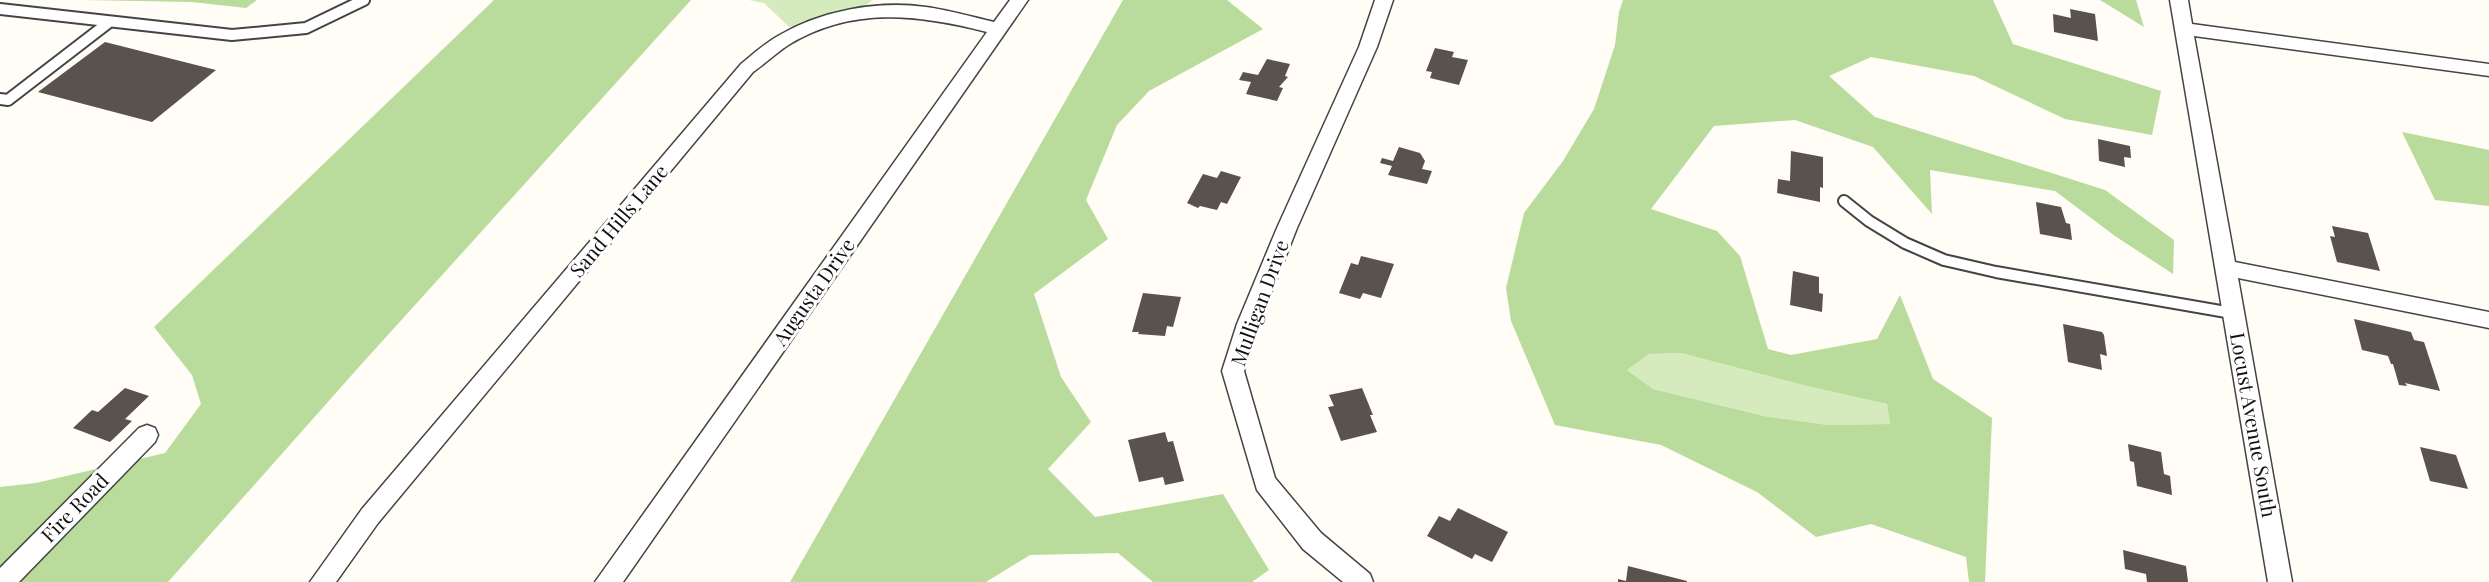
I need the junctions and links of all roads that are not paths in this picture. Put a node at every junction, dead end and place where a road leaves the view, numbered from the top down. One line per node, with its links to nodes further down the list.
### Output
1 (364, 0): 6 (lane)
2 (1019, 0): 7 (street, Augusta Drive)
3 (1384, 0): 16 (street, Mulligan Drive)
4 (2179, 0): 8 (street, Locust Avenue South)
5 (0, 9): 6 (lane)
6 (108, 23): 10 (lane)
7 (999, 29): 18 (street, Sand Hills Lane); 19 (street, Augusta Drive)
8 (2184, 29): 9 (street); 12 (street, Locust Avenue South)
9 (2489, 69)
10 (0, 99)
11 (1844, 201): 13 (lane)
12 (2225, 268): 13 (street, Locust Avenue South); 14 (street)
13 (2232, 314): 20 (street, Locust Avenue South)
14 (2489, 320)
15 (147, 435): 17 (street, Fire Road)
16 (1350, 579)
17 (3, 582)
18 (322, 582)
19 (607, 582)
20 (2280, 582)

